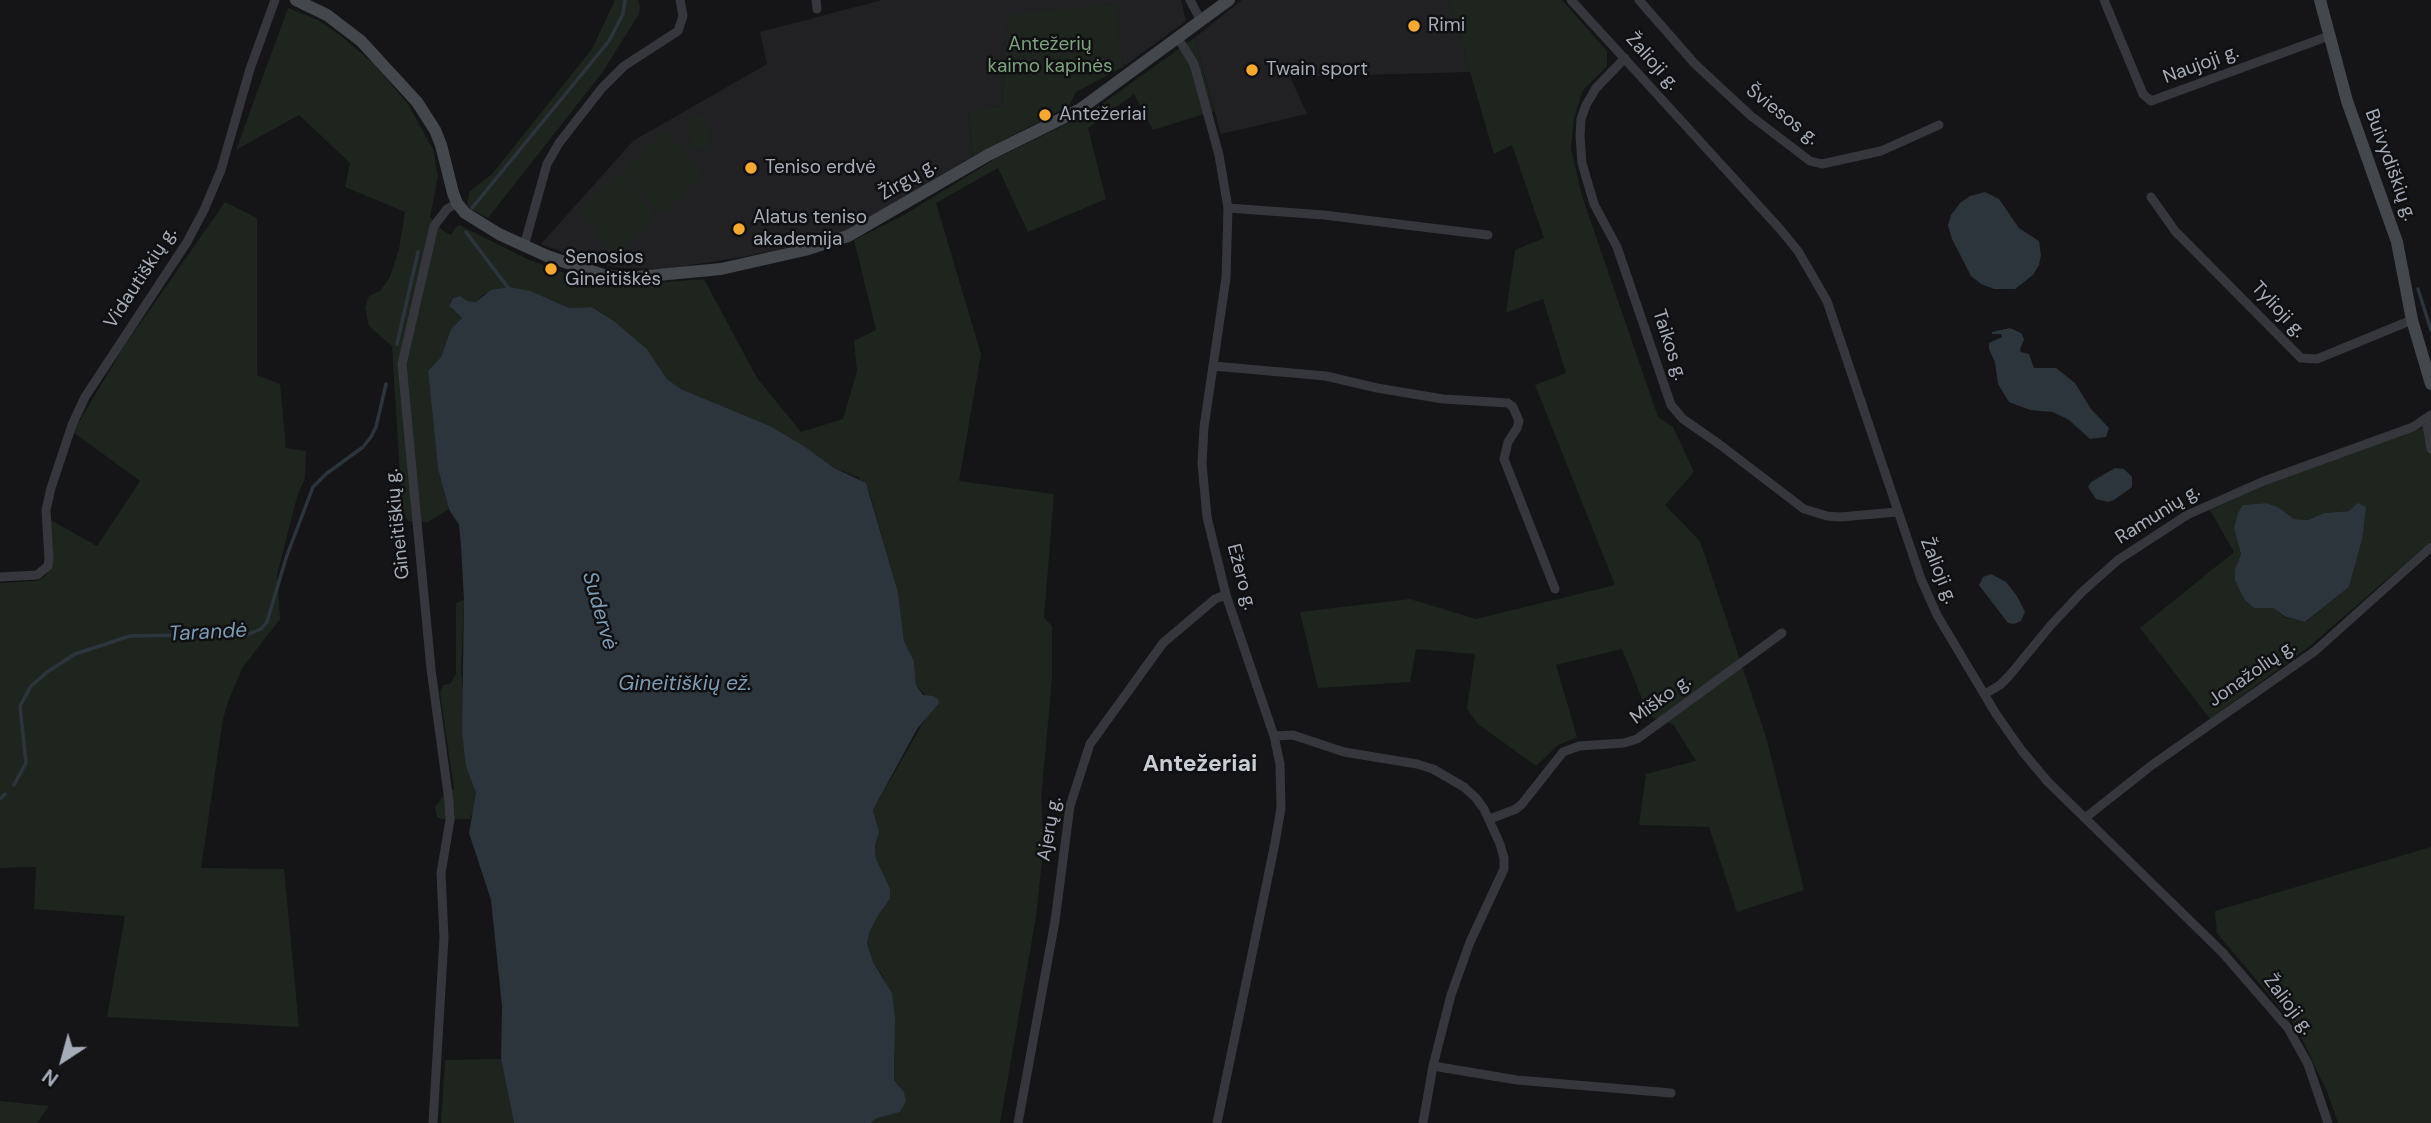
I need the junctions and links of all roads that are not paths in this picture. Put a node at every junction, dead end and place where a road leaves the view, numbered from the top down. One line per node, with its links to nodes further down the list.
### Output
1 (275, 0): 27 (street, Vidautiškių g.)
2 (296, 0): 16 (street)
3 (680, 0): 19 (street)
4 (1190, 0): 10 (street)
5 (1229, 0): 10 (street, Žirgų g.)
6 (1571, 0): 13 (street, Žalioji g.)
7 (1639, 0): 14 (street, Šviesos g.)
8 (2104, 0): 11 (street, Naujoji g.)
9 (2320, 0): 11 (street, Buivydiškių g.)
10 (1200, 21): 12 (street, Žirgų g.)
11 (2329, 36): 20 (street, Buivydiškių g.)
12 (1178, 38): 17 (street, Ežero g.); 19 (street, Žirgų g.)
13 (1625, 58): 25 (street, Žalioji g.); 25 (street, Taikos g.)
14 (1939, 125)
15 (2151, 197): 20 (street, Tylioji g.)
16 (457, 203): 19 (street, Žirgų g.); 37 (street, Gineitiškių g.)
17 (1228, 208): 18 (street); 21 (street, Ežero g.)
18 (1488, 235)
19 (524, 246)
20 (2412, 320): 22 (street, Buivydiškių g.)
21 (1213, 366): 28 (street); 29 (street, Ežero g.)
22 (2431, 384)
23 (2429, 418): 24 (street); 31 (street, Ramunių g.)
24 (2431, 449)
25 (1897, 512): 31 (street, Žalioji g.)
26 (2431, 547): 33 (street, Jonažolių g.)
27 (0, 577)
28 (1555, 589)
29 (1226, 595): 32 (street, Ežero g.); 38 (street, Ajerų g.)
30 (1782, 633): 34 (street, Miško g.)
31 (1984, 694): 33 (street, Žalioji g.)
32 (1274, 736): 34 (street); 39 (street, Ežero g.)
33 (2085, 818): 41 (street, Žalioji g.)
34 (1490, 819): 35 (street)
35 (1433, 1066): 36 (street); 40 (street)
36 (1671, 1093)
37 (433, 1123)
38 (1018, 1123)
39 (1217, 1123)
40 (1423, 1123)
41 (2328, 1123)

